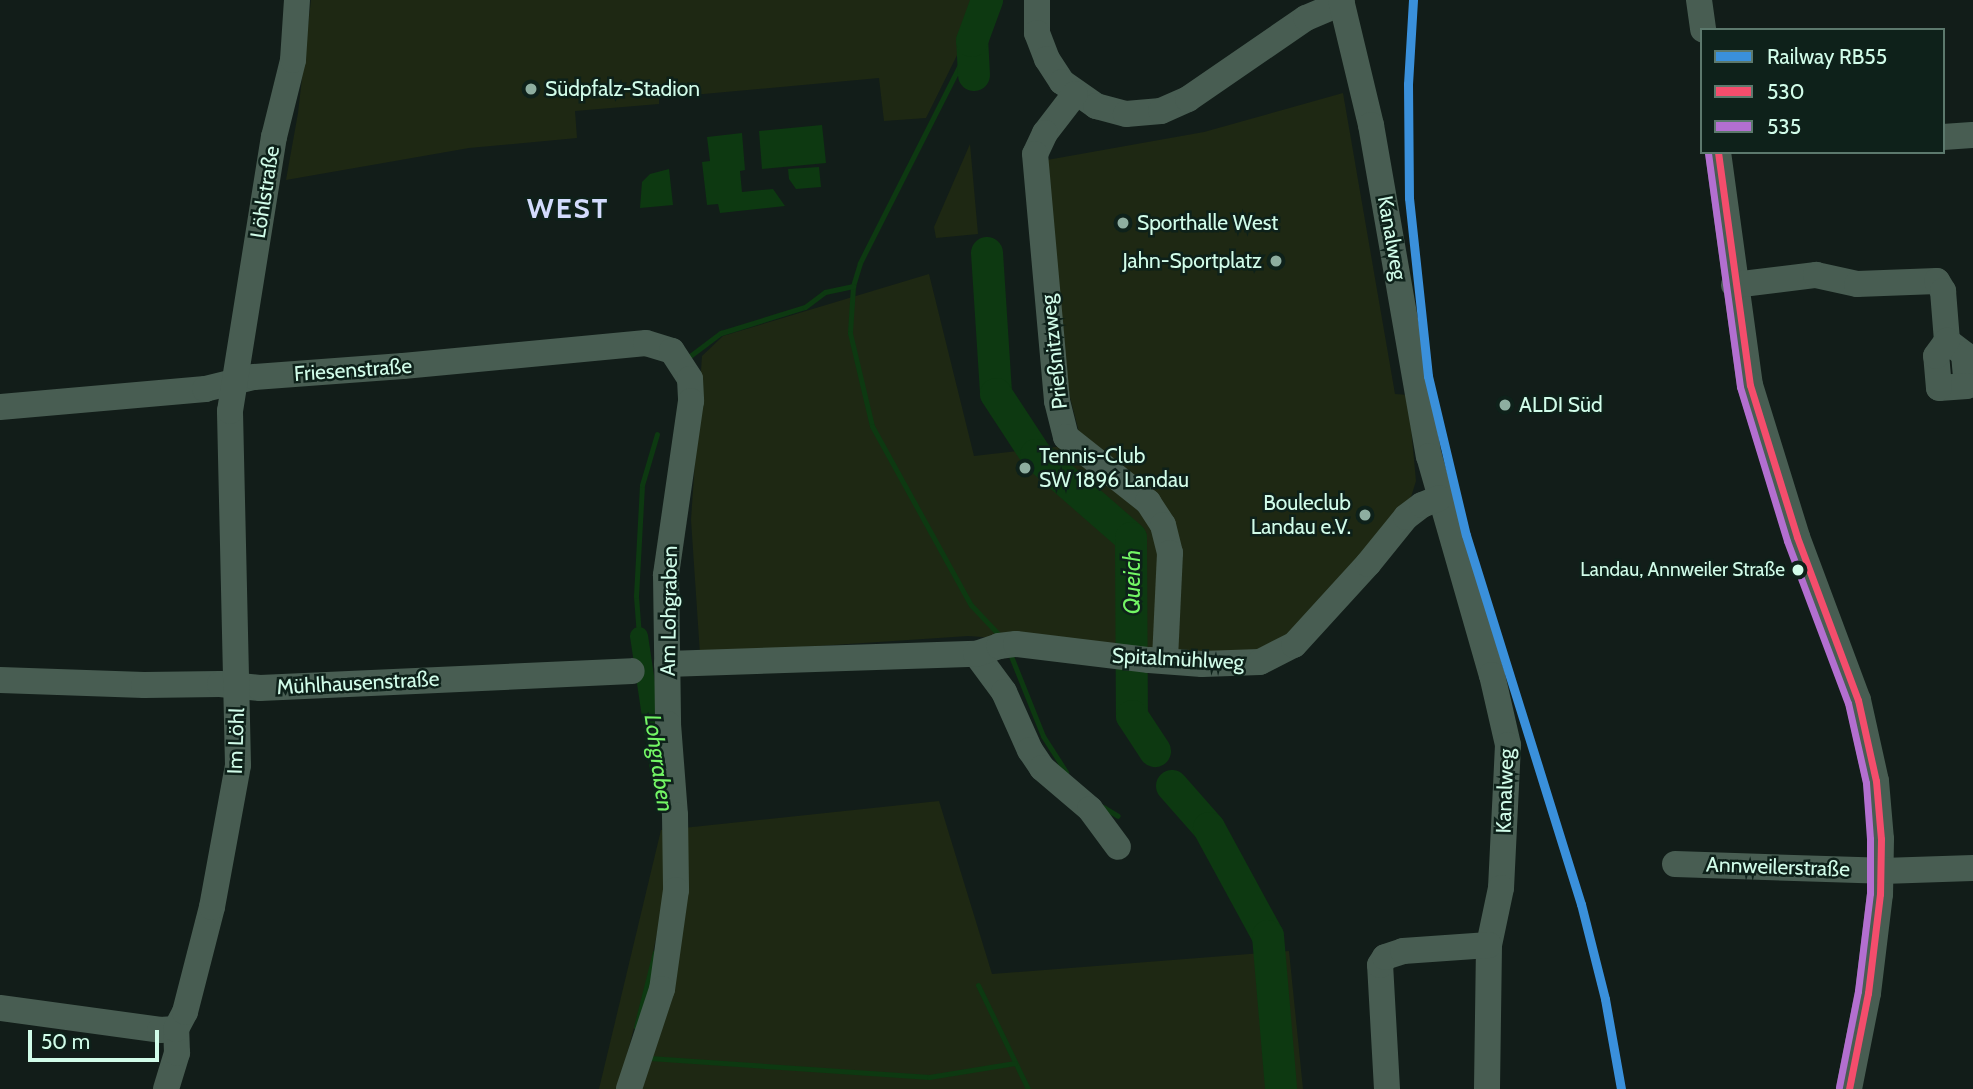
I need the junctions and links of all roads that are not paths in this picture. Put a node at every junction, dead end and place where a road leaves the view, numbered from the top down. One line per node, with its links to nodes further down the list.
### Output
1 (296, 0): 13 (street, Löhlstraße)
2 (1037, 0): 6 (street)
3 (1699, 0): 5 (street)
4 (1342, 2): 6 (street); 15 (street, Kanalweg)
5 (1703, 28)
6 (1075, 94): 17 (street, Prießnitzweg)
7 (1972, 135): 8 (street)
8 (1945, 138)
9 (1718, 154): 10 (street, Annweilerstraße)
10 (1734, 285): 11 (street); 25 (street, Annweilerstraße)
11 (1947, 341)
12 (690, 379): 13 (street, Friesenstraße); 18 (street, Am Lohgraben)
13 (233, 384): 14 (street, Friesenstraße); 21 (street, Im Löhl)
14 (0, 407)
15 (1439, 498): 17 (street, Spitalmühlweg); 26 (street, Kanalweg)
16 (987, 650): 17 (street, Spitalmühlweg); 18 (street, Spitalmühlweg); 22 (street)
17 (1157, 661)
18 (667, 664): 29 (street, Am Lohgraben)
19 (632, 671): 21 (street, Mühlhausenstraße)
20 (0, 680): 21 (street, Mühlhausenstraße)
21 (238, 685): 28 (street, Im Löhl)
22 (1118, 847)
23 (1675, 864): 25 (street, Annweilerstraße)
24 (1973, 868): 25 (street)
25 (1882, 871): 33 (street, Annweilerstraße)
26 (1489, 945): 31 (street); 32 (street, Kanalweg)
27 (0, 1008): 28 (street)
28 (176, 1029): 30 (street, Im Löhl)
29 (630, 1086)
30 (166, 1089)
31 (1387, 1089)
32 (1488, 1089)
33 (1849, 1089)

